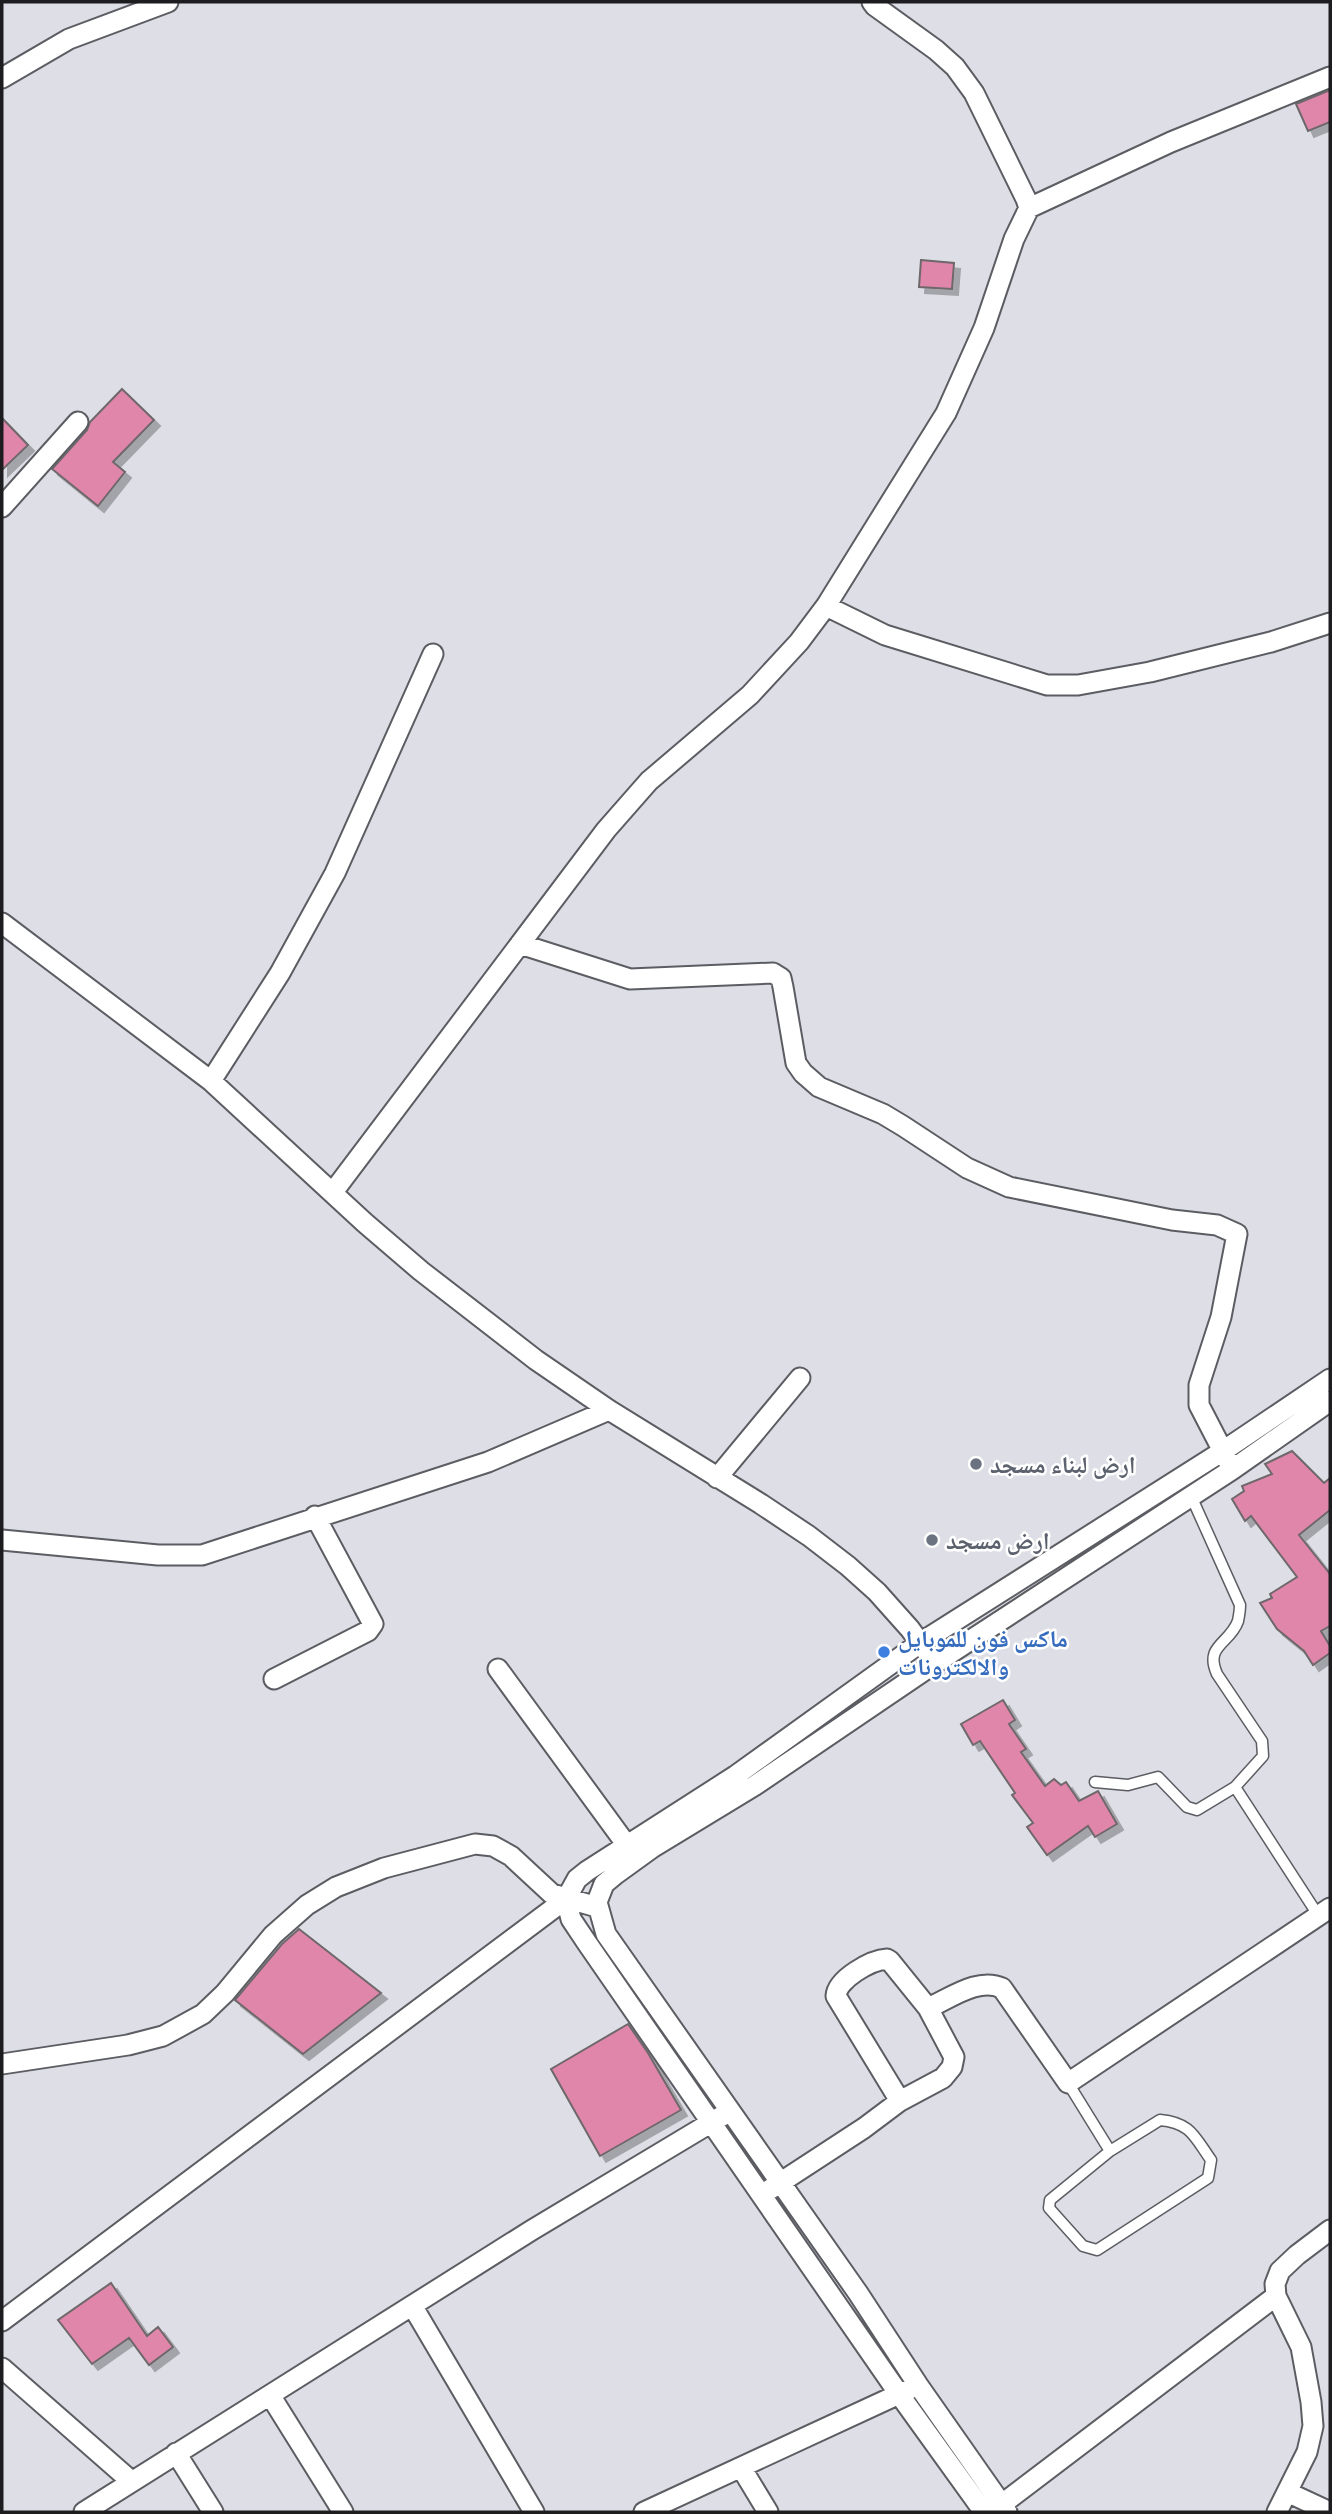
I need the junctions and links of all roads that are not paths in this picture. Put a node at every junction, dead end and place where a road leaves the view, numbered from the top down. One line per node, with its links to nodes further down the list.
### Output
1 (168, 2): 4 (street)
2 (872, 2): 5 (street)
3 (1330, 76): 5 (street)
4 (2, 78)
5 (1029, 208): 8 (street)
6 (78, 422): 7 (street)
7 (2, 507)
8 (826, 606): 9 (street); 12 (street)
9 (1330, 623)
10 (433, 654): 13 (street)
11 (2, 923): 13 (street)
12 (520, 944): 14 (street); 19 (street)
13 (211, 1081): 14 (street)
14 (332, 1192): 18 (street)
15 (800, 1378): 21 (street)
16 (1330, 1379): 19 (street)
17 (1330, 1401): 20 (street)
18 (609, 1410): 21 (street); 23 (street)
19 (1223, 1451): 20 (street); 25 (street)
20 (1233, 1469): 22 (street)
21 (717, 1478): 25 (street)
22 (1191, 1496): 26 (street); 30 (lane)
23 (315, 1516): 24 (street); 28 (street)
24 (2, 1540)
25 (920, 1643): 26 (street); 31 (street)
26 (934, 1664): 33 (street)
27 (498, 1670): 31 (street)
28 (274, 1679)
29 (1095, 1782): 30 (lane)
30 (1235, 1787): 34 (lane)
31 (626, 1844): 32 (street)
32 (566, 1899): 33 (street); 36 (street); 40 (street); 47 (street)
33 (597, 1907): 39 (street)
34 (1324, 1911): 37 (street)
35 (929, 2008): 37 (street); 38 (street); 38 (street)
36 (2, 2064)
37 (1068, 2083): 41 (lane)
38 (900, 2101): 42 (street)
39 (729, 2112): 40 (street); 42 (street)
40 (712, 2123): 43 (street); 46 (street)
41 (1110, 2151): 41 (lane)
42 (780, 2182): 43 (street); 49 (street)
43 (762, 2194): 50 (street)
44 (1330, 2230): 45 (street)
45 (1276, 2296): 55 (street); 56 (street)
46 (413, 2307): 51 (street); 60 (street)
47 (2, 2321)
48 (2, 2368): 54 (street)
49 (918, 2385): 50 (street); 56 (street)
50 (900, 2394): 53 (street); 56 (street)
51 (270, 2395): 52 (street); 59 (street)
52 (176, 2453): 54 (street); 58 (street)
53 (741, 2469): 61 (street); 62 (street)
54 (131, 2481): 57 (street)
55 (1287, 2492): 63 (street); 64 (street)
56 (996, 2510)
57 (84, 2512)
58 (213, 2512)
59 (343, 2512)
60 (534, 2512)
61 (644, 2512)
62 (768, 2512)
63 (1277, 2512)
64 (1330, 2512)

